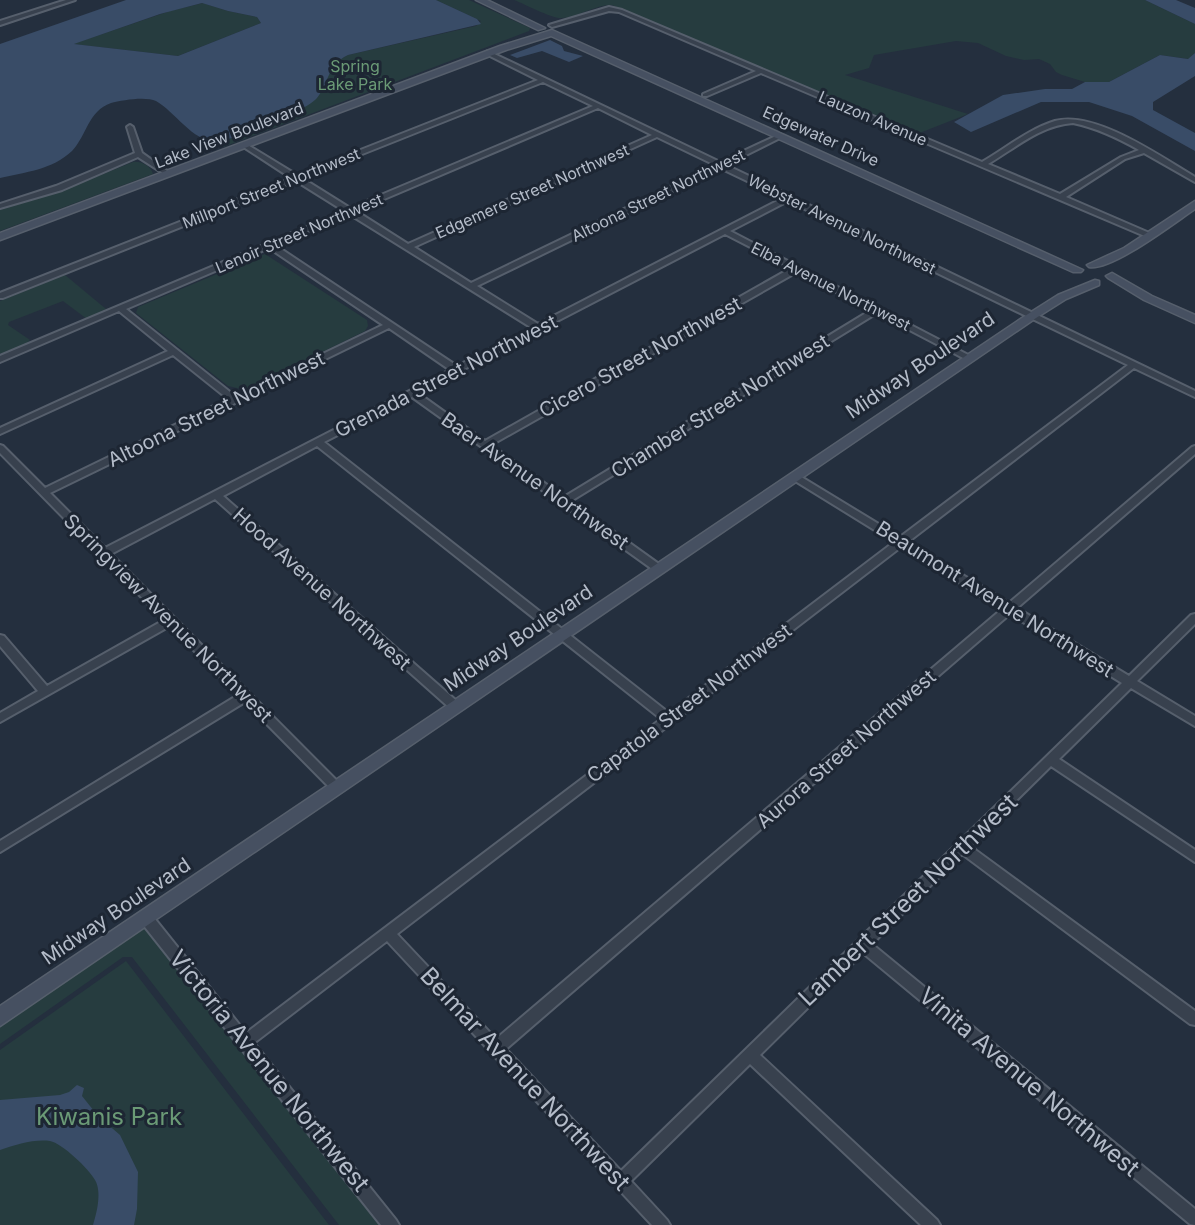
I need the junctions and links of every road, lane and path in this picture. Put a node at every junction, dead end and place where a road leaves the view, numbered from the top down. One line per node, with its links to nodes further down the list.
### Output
1 (72, 0): 5 (street)
2 (480, 0): 7 (street, Edgewater Drive)
3 (491, 0): 7 (street, Edgewater Drive)
4 (0, 15): 5 (street)
5 (9, 20): 6 (street)
6 (0, 23)
7 (550, 29): 8 (street, Lake View Boulevard); 9 (street, Lauzon Avenue); 11 (street, Edgewater Drive); 15 (street, Edgewater Drive)
8 (488, 53): 10 (street, Webster Avenue Northwest); 16 (street, Lake View Boulevard)
9 (761, 70): 11 (street); 19 (street, Lauzon Avenue)
10 (543, 80): 12 (street, Webster Avenue Northwest); 22 (street, Millport Street Northwest)
11 (705, 95): 36 (street, Edgewater Drive)
12 (598, 106): 14 (street, Webster Avenue Northwest); 28 (street, Lenoir Street Northwest)
13 (130, 127): 18 (street)
14 (657, 135): 20 (street, Webster Avenue Northwest); 33 (street, Edgemere Street Northwest)
15 (780, 136): 20 (street, Altoona Street Northwest); 36 (street, Edgewater Drive)
16 (244, 145): 21 (street, Lake View Boulevard); 22 (street)
17 (1143, 151): 19 (street); 23 (street); 24 (street)
18 (139, 154): 21 (street); 27 (street)
19 (983, 164): 24 (street, Lauzon Avenue)
20 (720, 165): 25 (street, Webster Avenue Northwest); 39 (street, Altoona Street Northwest)
21 (168, 174): 31 (street, Lake View Boulevard)
22 (296, 178): 28 (street); 40 (street, Millport Street Northwest)
23 (1195, 180)
24 (1060, 197): 30 (street, Lauzon Avenue)
25 (788, 198): 29 (street, Grenada Street Northwest); 45 (street, Webster Avenue Northwest)
26 (1195, 204): 30 (street)
27 (0, 206)
28 (350, 211): 32 (street, Lenoir Street Northwest); 33 (street)
29 (724, 231): 35 (street, Elba Avenue Northwest); 48 (street, Grenada Street Northwest)
30 (1150, 235): 34 (street)
31 (0, 237)
32 (270, 245): 43 (street, Lenoir Street Northwest); 47 (street)
33 (408, 247): 39 (street)
34 (1128, 250): 36 (street); 37 (street)
35 (796, 269): 44 (street, Elba Avenue Northwest); 59 (street, Cicero Street Northwest)
36 (1083, 269): 37 (street); 38 (street); 41 (street, Midway Boulevard)
37 (1111, 274): 38 (street, Midway Boulevard); 42 (street)
38 (1098, 283): 41 (street, Midway Boulevard); 42 (street)
39 (471, 286): 48 (street)
40 (0, 296)
41 (1062, 297): 45 (street, Midway Boulevard)
42 (1148, 298): 46 (street)
43 (120, 308): 49 (street); 51 (street, Lenoir Street Northwest)
44 (876, 310): 50 (street, Elba Avenue Northwest); 65 (street, Chamber Street Northwest)
45 (1032, 316): 50 (street, Midway Boulevard); 52 (street, Webster Avenue Northwest)
46 (1195, 319)
47 (389, 325): 53 (street); 56 (street, Altoona Street Northwest)
48 (538, 328): 53 (street, Grenada Street Northwest)
49 (174, 352): 56 (street); 57 (street)
50 (970, 358): 62 (street, Midway Boulevard)
51 (0, 359)
52 (1134, 364): 55 (street, Webster Avenue Northwest); 66 (street, Capatola Street Northwest)
53 (456, 370): 54 (street, Grenada Street Northwest)
54 (412, 393): 58 (street, Grenada Street Northwest); 59 (street, Baer Avenue Northwest)
55 (1195, 394)
56 (234, 400): 63 (street, Altoona Street Northwest)
57 (0, 431)
58 (318, 442): 64 (street, Grenada Street Northwest); 72 (street)
59 (484, 445): 65 (street, Baer Avenue Northwest)
60 (0, 448): 63 (street, Springview Avenue Northwest)
61 (1195, 449): 69 (street, Aurora Street Northwest)
62 (795, 477): 66 (street, Beaumont Avenue Northwest); 68 (street, Midway Boulevard)
63 (44, 492): 67 (street, Springview Avenue Northwest)
64 (216, 495): 67 (street, Grenada Street Northwest); 77 (street, Hood Avenue Northwest)
65 (564, 501): 68 (street, Baer Avenue Northwest)
66 (901, 542): 69 (street, Beaumont Avenue Northwest); 79 (street, Capatola Street Northwest)
67 (104, 553): 71 (street, Springview Avenue Northwest)
68 (659, 569): 72 (street, Midway Boulevard)
69 (1010, 608): 74 (street, Beaumont Avenue Northwest); 92 (street, Aurora Street Northwest)
70 (1195, 618): 74 (street, Lambert Street Northwest)
71 (171, 621): 75 (street); 76 (street, Springview Avenue Northwest)
72 (562, 635): 77 (street, Midway Boulevard); 79 (street)
73 (0, 639): 75 (street)
74 (1130, 682): 80 (street, Beaumont Avenue Northwest); 81 (street, Lambert Street Northwest)
75 (45, 692): 78 (street)
76 (246, 696): 82 (street, Springview Avenue Northwest); 83 (street)
77 (456, 707): 82 (street, Midway Boulevard)
78 (0, 717)
79 (669, 719): 87 (street, Capatola Street Northwest)
80 (1195, 722)
81 (1051, 760): 84 (street, Lambert Street Northwest); 85 (street)
82 (337, 788): 86 (street, Midway Boulevard)
83 (0, 847)
84 (962, 847): 88 (street, Lambert Street Northwest); 90 (street)
85 (1195, 857)
86 (146, 918): 89 (street, Midway Boulevard); 91 (street, Victoria Avenue Northwest)
87 (388, 933): 91 (street, Capatola Street Northwest); 92 (street, Belmar Avenue Northwest)
88 (862, 944): 93 (street, Lambert Street Northwest); 95 (street, Vinita Avenue Northwest)
89 (0, 1017)
90 (1195, 1019)
91 (245, 1042): 96 (street, Victoria Avenue Northwest)
92 (496, 1048): 94 (street, Belmar Avenue Northwest)
93 (750, 1055): 94 (street, Lambert Street Northwest); 98 (street)
94 (621, 1181): 97 (street, Belmar Avenue Northwest)
95 (1195, 1219)
96 (391, 1225)
97 (662, 1225)
98 (932, 1225)

